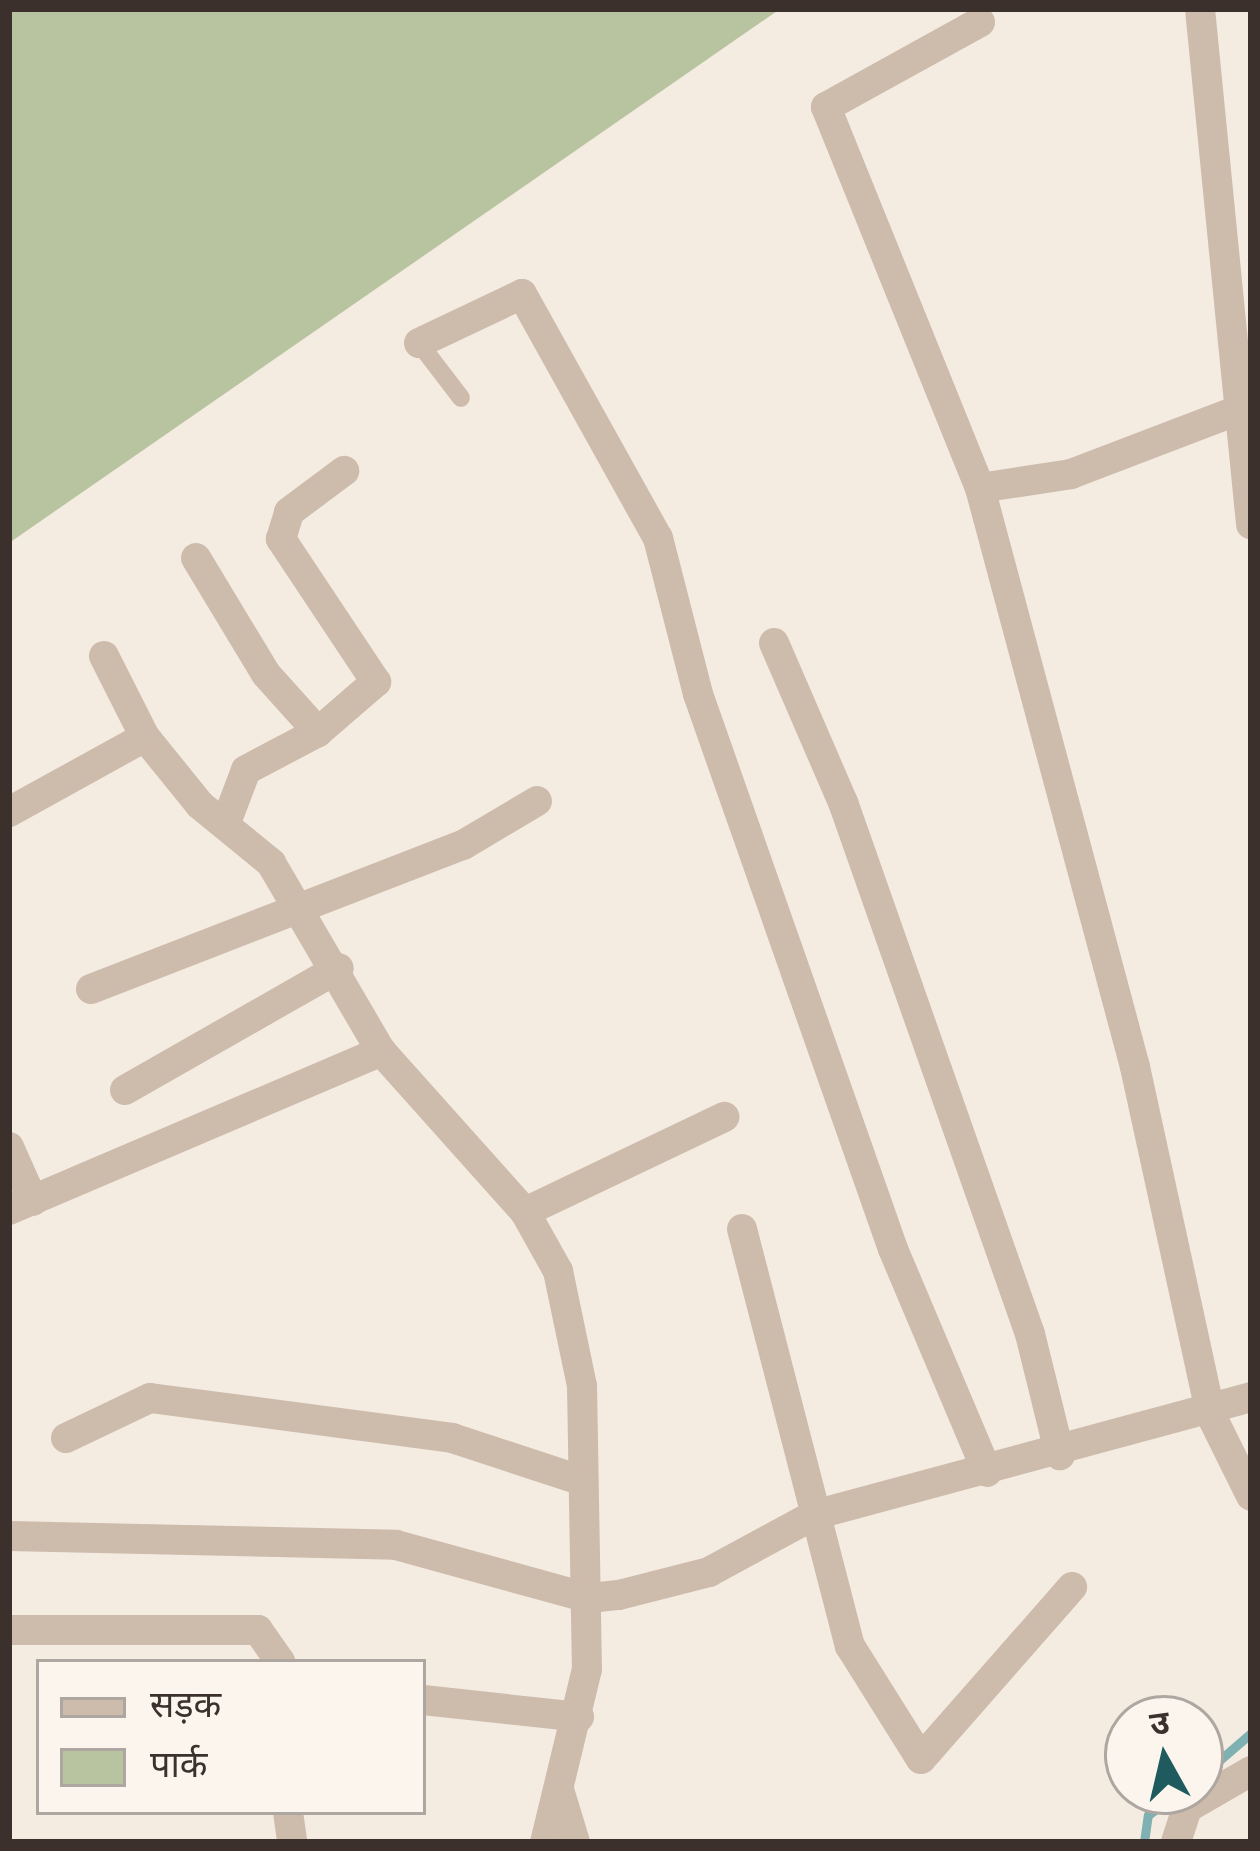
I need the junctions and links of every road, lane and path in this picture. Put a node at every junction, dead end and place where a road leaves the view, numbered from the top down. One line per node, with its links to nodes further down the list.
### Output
1 (1200, 9): 3 (street)
2 (980, 22): 8 (street)
3 (1244, 330): 6 (street)
4 (419, 343): 5 (lane); 32 (street)
5 (461, 398)
6 (1244, 408): 8 (street); 9 (street)
7 (344, 471): 13 (street)
8 (980, 488): 29 (street)
9 (1251, 524)
10 (196, 558): 13 (street)
11 (774, 643): 31 (street)
12 (104, 656): 14 (street)
13 (318, 732): 17 (street)
14 (145, 737): 16 (street); 17 (street)
15 (537, 801): 18 (street)
16 (9, 812)
17 (227, 820): 18 (street)
18 (301, 905): 19 (street); 20 (street)
19 (340, 968): 21 (street); 22 (street)
20 (91, 989)
21 (381, 1051): 25 (street); 26 (street)
22 (125, 1090)
23 (724, 1117): 26 (street)
24 (9, 1147): 25 (street)
25 (21, 1206)
26 (525, 1212): 33 (street)
27 (742, 1229): 35 (street)
28 (1251, 1397): 29 (street)
29 (1211, 1415): 31 (street); 34 (street)
30 (66, 1438): 33 (street)
31 (1060, 1455): 32 (street)
32 (987, 1472): 35 (street)
33 (583, 1481): 38 (street)
34 (1251, 1496)
35 (814, 1515): 37 (street); 38 (street)
36 (9, 1536): 38 (street)
37 (1072, 1587)
38 (589, 1598): 42 (street)
39 (9, 1630): 40 (street)
40 (278, 1659)
41 (426, 1700): 42 (street)
42 (579, 1717): 44 (street)
43 (1251, 1771): 47 (street)
44 (560, 1793): 45 (street); 46 (street)
45 (545, 1842)
46 (574, 1842)
47 (1176, 1842)

